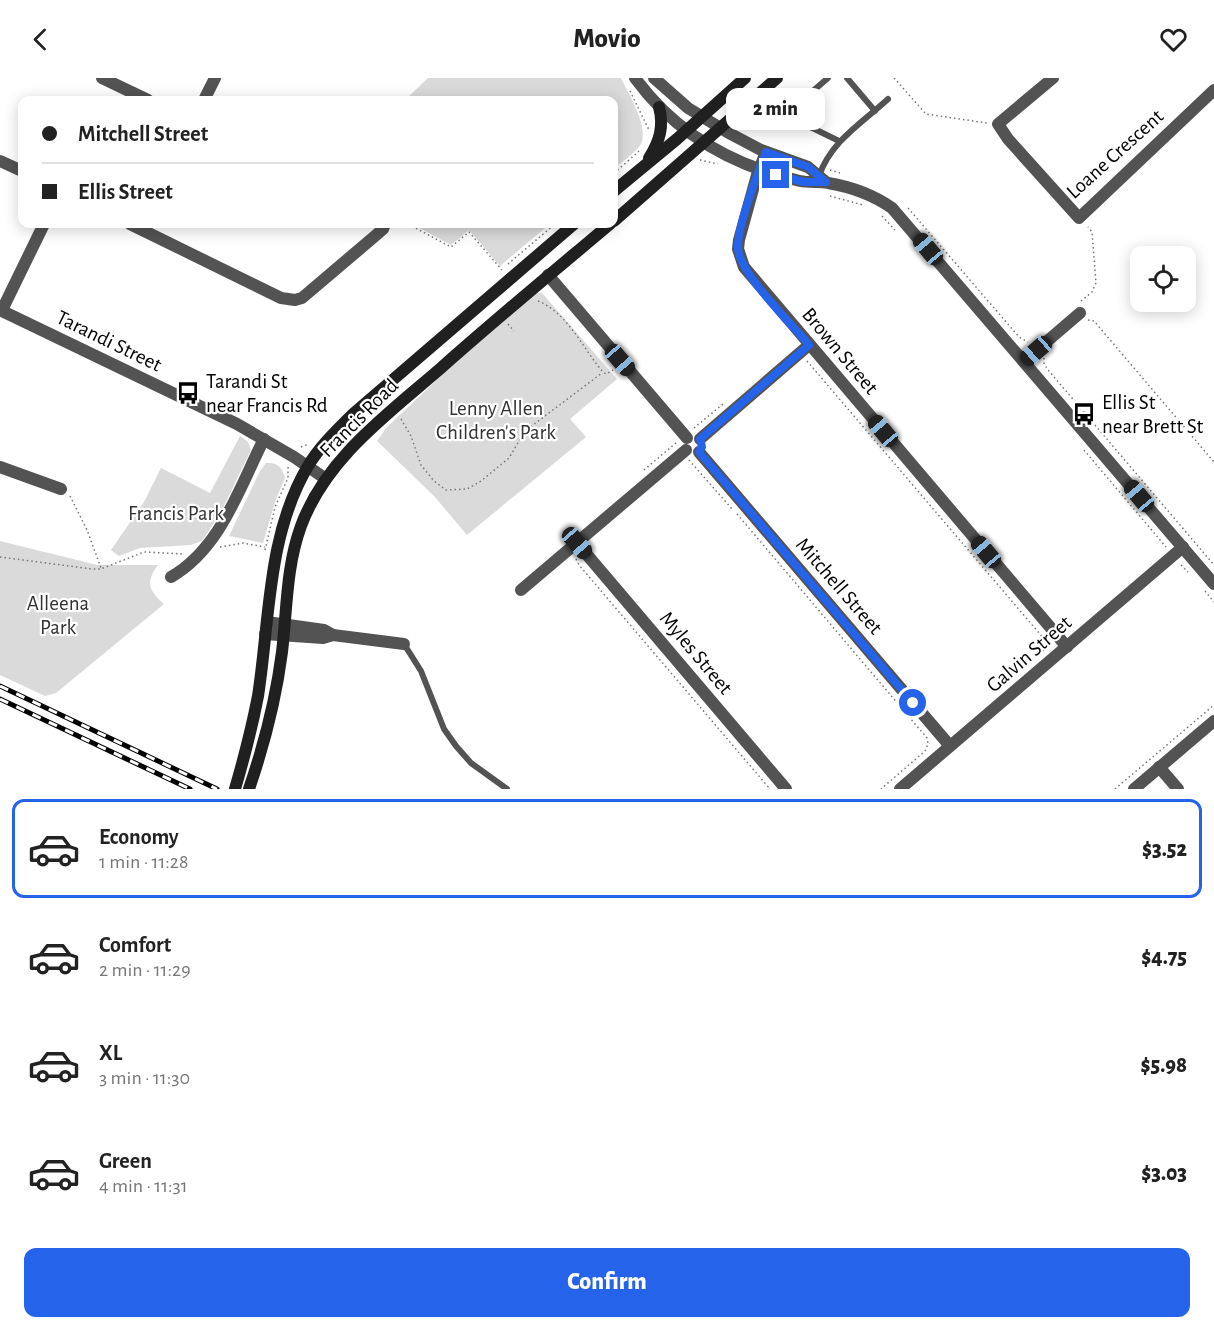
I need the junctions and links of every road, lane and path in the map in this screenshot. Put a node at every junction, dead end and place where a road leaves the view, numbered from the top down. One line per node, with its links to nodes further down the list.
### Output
1 (102, 78): 12 (street)
2 (215, 78): 13 (street)
3 (654, 78): 17 (street)
4 (745, 78): 17 (main road)
5 (777, 78): 19 (main road)
6 (828, 78): 22 (lane)
7 (847, 78): 16 (lane)
8 (894, 78): 18 (path)
9 (1053, 78): 18 (street)
10 (631, 81): 15 (street); 21 (path)
11 (1214, 90): 38 (street, Loane Crescent)
12 (140, 96)
13 (206, 96)
14 (888, 99): 16 (lane)
15 (659, 107): 20 (street); 29 (main road)
16 (875, 111): 22 (lane)
17 (702, 117): 19 (street); 20 (main road)
18 (998, 124): 38 (street, Loane Crescent)
19 (721, 129): 23 (main road); 25 (street)
20 (686, 131): 23 (street); 29 (main road)
21 (650, 134)
22 (839, 141): 33 (lane)
23 (704, 143): 32 (street); 37 (main road)
24 (645, 146): 28 (path)
25 (766, 152): 32 (street, Brown Street); 33 (street)
26 (0, 160): 31 (street)
27 (694, 160): 30 (path)
28 (628, 161)
29 (646, 164): 34 (main road)
30 (724, 166)
31 (18, 169)
32 (759, 170): 33 (street); 53 (street, Brown Street)
33 (824, 185): 35 (path); 55 (street)
34 (618, 188)
35 (871, 208)
36 (881, 214): 45 (path)
37 (618, 217)
38 (1079, 218): 50 (path)
39 (42, 228): 49 (street)
40 (138, 228): 41 (street)
41 (383, 228)
42 (415, 228): 46 (path)
43 (569, 228): 64 (main road, Francis Road)
44 (605, 228): 47 (main road, Francis Road)
45 (895, 230)
46 (504, 273)
47 (548, 274): 61 (street, Mitchell Street); 67 (main road, Francis Road)
48 (536, 300): 57 (path)
49 (1, 310): 60 (street, Tarandi Street)
50 (1080, 313): 55 (street); 63 (path)
51 (1034, 341): 52 (path)
52 (1030, 342)
53 (809, 345): 61 (street); 86 (street, Brown Street)
54 (1045, 355): 75 (path)
55 (1024, 361): 72 (street)
56 (613, 370): 57 (path)
57 (603, 372): 59 (path)
58 (728, 399): 61 (path)
59 (401, 419)
60 (264, 439): 64 (street, Tarandi Street); 73 (street)
61 (688, 444): 66 (path); 69 (street); 89 (street, Mitchell Street); 96 (path)
62 (1079, 445): 72 (path)
63 (1214, 462)
64 (308, 466): 67 (street, Tarandi Street); 83 (main road, Francis Road)
65 (0, 467): 68 (street)
66 (642, 472)
67 (326, 480): 84 (main road, Francis Road)
68 (61, 489): 76 (path)
69 (574, 545): 81 (street); 94 (path); 95 (street, Myles Street)
70 (265, 547): 71 (path)
71 (217, 548)
72 (1178, 551): 77 (path); 79 (street); 86 (street, Galvin Street)
73 (203, 552): 76 (path); 78 (street)
74 (0, 557): 76 (path)
75 (1214, 565)
76 (101, 569)
77 (1187, 571)
78 (171, 577)
79 (1214, 584)
80 (1201, 587): 82 (path)
81 (521, 590)
82 (1214, 603)
83 (266, 628): 84 (street); 92 (main road, Francis Road)
84 (284, 630): 85 (street); 91 (main road, Francis Road)
85 (404, 644): 93 (lane)
86 (1067, 647): 89 (street, Galvin Street)
87 (1214, 705): 98 (path)
88 (1214, 721): 90 (street)
89 (950, 747): 97 (street, Galvin Street)
90 (1159, 767): 99 (street); 100 (street)
91 (251, 785)
92 (235, 789)
93 (507, 789)
94 (770, 789)
95 (786, 789)
96 (881, 789)
97 (900, 789)
98 (1114, 789)
99 (1134, 789)
100 (1178, 789)

